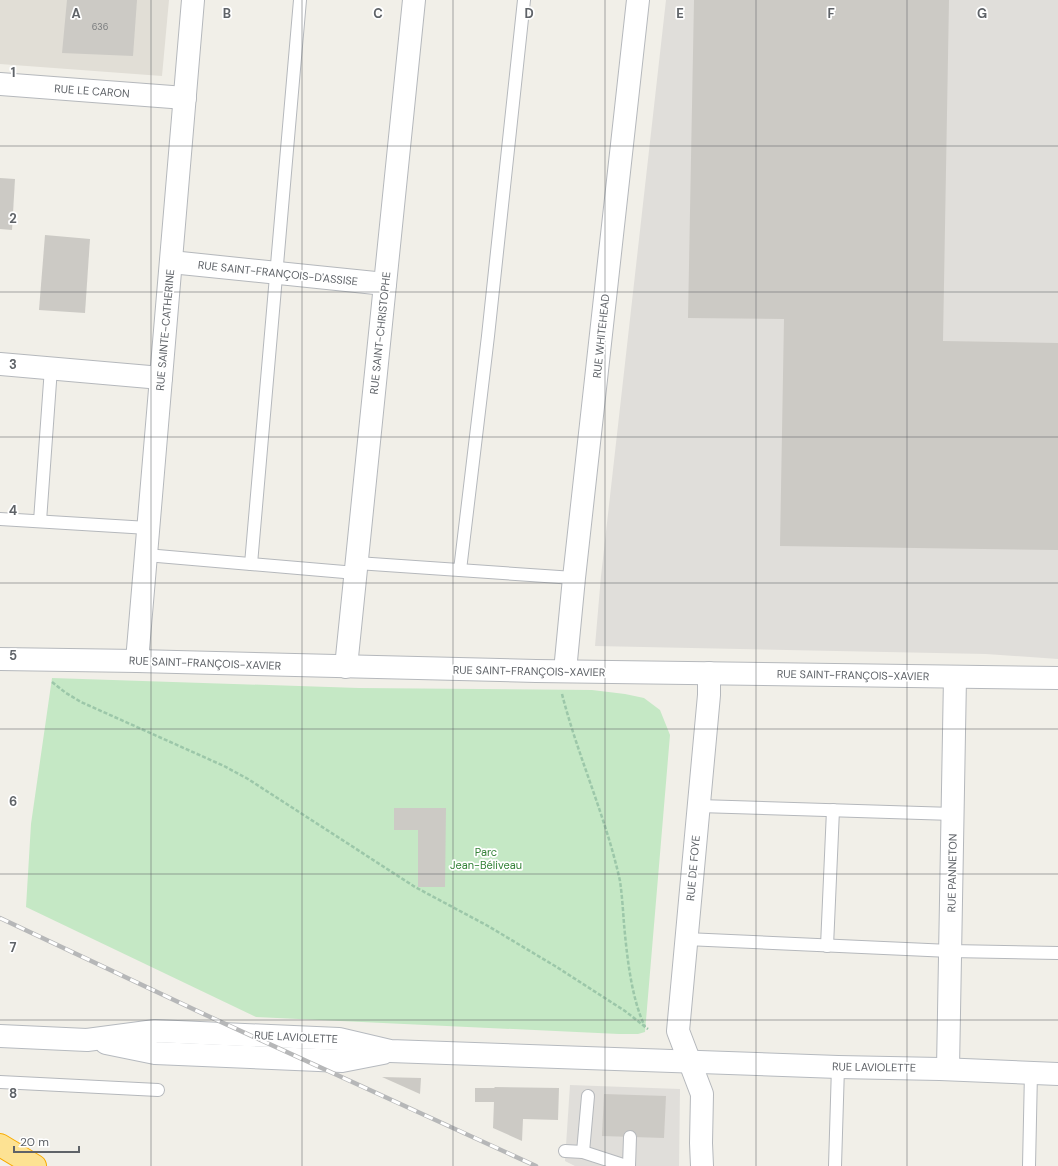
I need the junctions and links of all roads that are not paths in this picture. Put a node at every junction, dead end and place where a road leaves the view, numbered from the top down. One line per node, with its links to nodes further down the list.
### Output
1 (193, 0): 7 (street, RUE SAINTE-CATHERINE)
2 (300, 0): 9 (lane)
3 (414, 0): 10 (street, RUE SAINT-CHRISTOPHE)
4 (524, 0): 20 (lane)
5 (638, 0): 21 (street, RUE WHITEHEAD)
6 (0, 84): 7 (street, RUE LE CARON)
7 (184, 98): 8 (street, RUE SAINTE-CATHERINE)
8 (171, 262): 9 (street, RUE SAINT-FRANÇOIS-D'ASSISE); 13 (street, RUE SAINTE-CATHERINE)
9 (277, 273): 10 (street, RUE SAINT-FRANÇOIS-D'ASSISE); 18 (lane)
10 (385, 284): 19 (street, RUE SAINT-CHRISTOPHE)
11 (0, 364): 12 (street)
12 (51, 368): 13 (street); 15 (lane)
13 (161, 378): 16 (street, RUE SAINTE-CATHERINE)
14 (0, 519): 15 (lane)
15 (40, 521): 16 (lane)
16 (148, 528): 17 (street, RUE SAINTE-CATHERINE)
17 (146, 555): 18 (lane); 23 (street, RUE SAINTE-CATHERINE)
18 (251, 564): 19 (lane)
19 (356, 568): 20 (lane); 24 (street, RUE SAINT-CHRISTOPHE)
20 (460, 570): 21 (lane)
21 (574, 578): 28 (street, RUE WHITEHEAD)
22 (0, 659): 23 (street, RUE SAINT-FRANÇOIS-XAVIER)
23 (137, 661): 24 (street, RUE SAINT-FRANÇOIS-XAVIER)
24 (346, 667): 28 (street, RUE SAINT-FRANÇOIS-XAVIER)
25 (709, 673): 26 (street, RUE SAINT-FRANÇOIS-XAVIER); 28 (street, RUE SAINT-FRANÇOIS-XAVIER); 29 (street, RUE DE FOYE)
26 (955, 677): 27 (street, RUE SAINT-FRANÇOIS-XAVIER); 31 (street, RUE PANNETON)
27 (1058, 678)
28 (563, 681)
29 (699, 806): 30 (lane); 32 (street, RUE DE FOYE)
30 (833, 810): 31 (lane); 33 (lane)
31 (953, 814): 34 (street, RUE PANNETON)
32 (686, 939): 33 (lane); 37 (street, RUE DE FOYE)
33 (827, 946): 34 (lane)
34 (950, 951): 35 (lane); 39 (street, RUE PANNETON)
35 (1058, 953)
36 (0, 1036): 37 (street, RUE LAVIOLETTE)
37 (690, 1062): 38 (street, RUE LAVIOLETTE); 51 (street, RUE DE FOYE)
38 (838, 1067): 39 (street, RUE LAVIOLETTE); 52 (lane)
39 (948, 1069): 40 (street, RUE LAVIOLETTE)
40 (1031, 1072): 41 (street, RUE LAVIOLETTE); 53 (lane)
41 (1058, 1074)
42 (0, 1082): 43 (lane)
43 (158, 1090)
44 (588, 1096): 48 (lane)
45 (630, 1137): 50 (lane)
46 (0, 1146): 49 (highway)
47 (565, 1150): 48 (lane)
48 (583, 1152): 50 (lane)
49 (35, 1166)
50 (628, 1166)
51 (702, 1166)
52 (835, 1166)
53 (1028, 1166)

